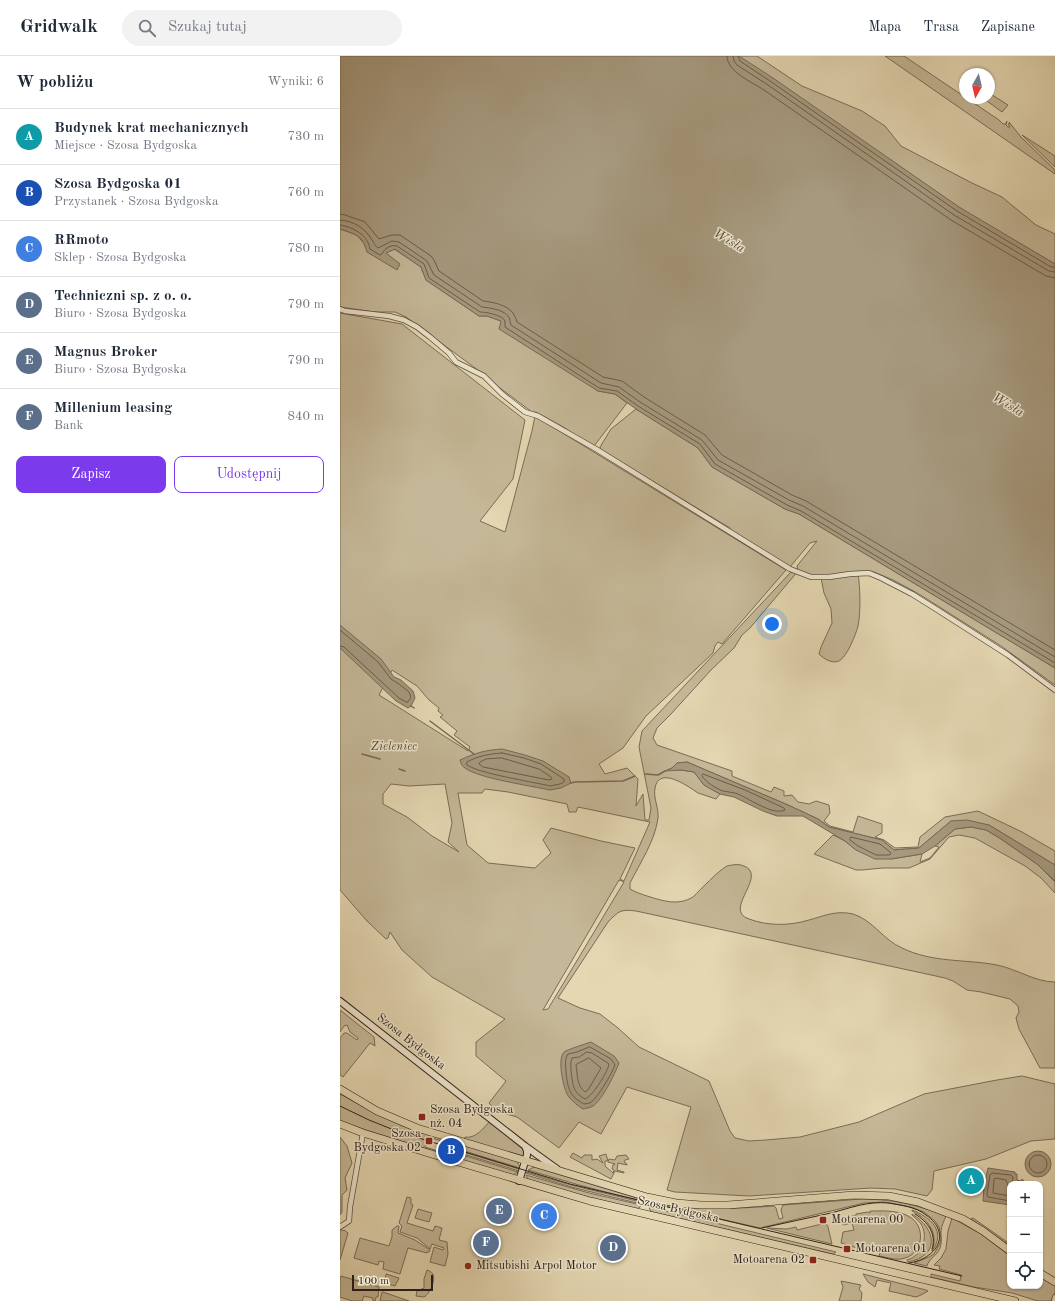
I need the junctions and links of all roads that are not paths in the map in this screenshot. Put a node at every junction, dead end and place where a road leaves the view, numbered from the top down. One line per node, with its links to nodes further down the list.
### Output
1 (340, 309): 2 (street)
2 (1055, 690)
3 (340, 1001): 7 (street, Szosa Bydgoska)
4 (340, 1089): 8 (main road, Szosa Bydgoska)
5 (340, 1124): 6 (main road, Szosa Bydgoska)
6 (363, 1133): 10 (main road, Szosa Bydgoska); 11 (street)
7 (525, 1146): 8 (street); 9 (street, Szosa Bydgoska)
8 (525, 1161): 9 (main road, Szosa Bydgoska); 10 (street)
9 (561, 1172): 12 (main road, Szosa Bydgoska)
10 (519, 1181): 16 (main road, Szosa Bydgoska)
11 (340, 1227)
12 (1007, 1249)
13 (1043, 1275): 14 (main road)
14 (1055, 1282)
15 (1055, 1297): 17 (street)
16 (1015, 1301)
17 (1054, 1301)

